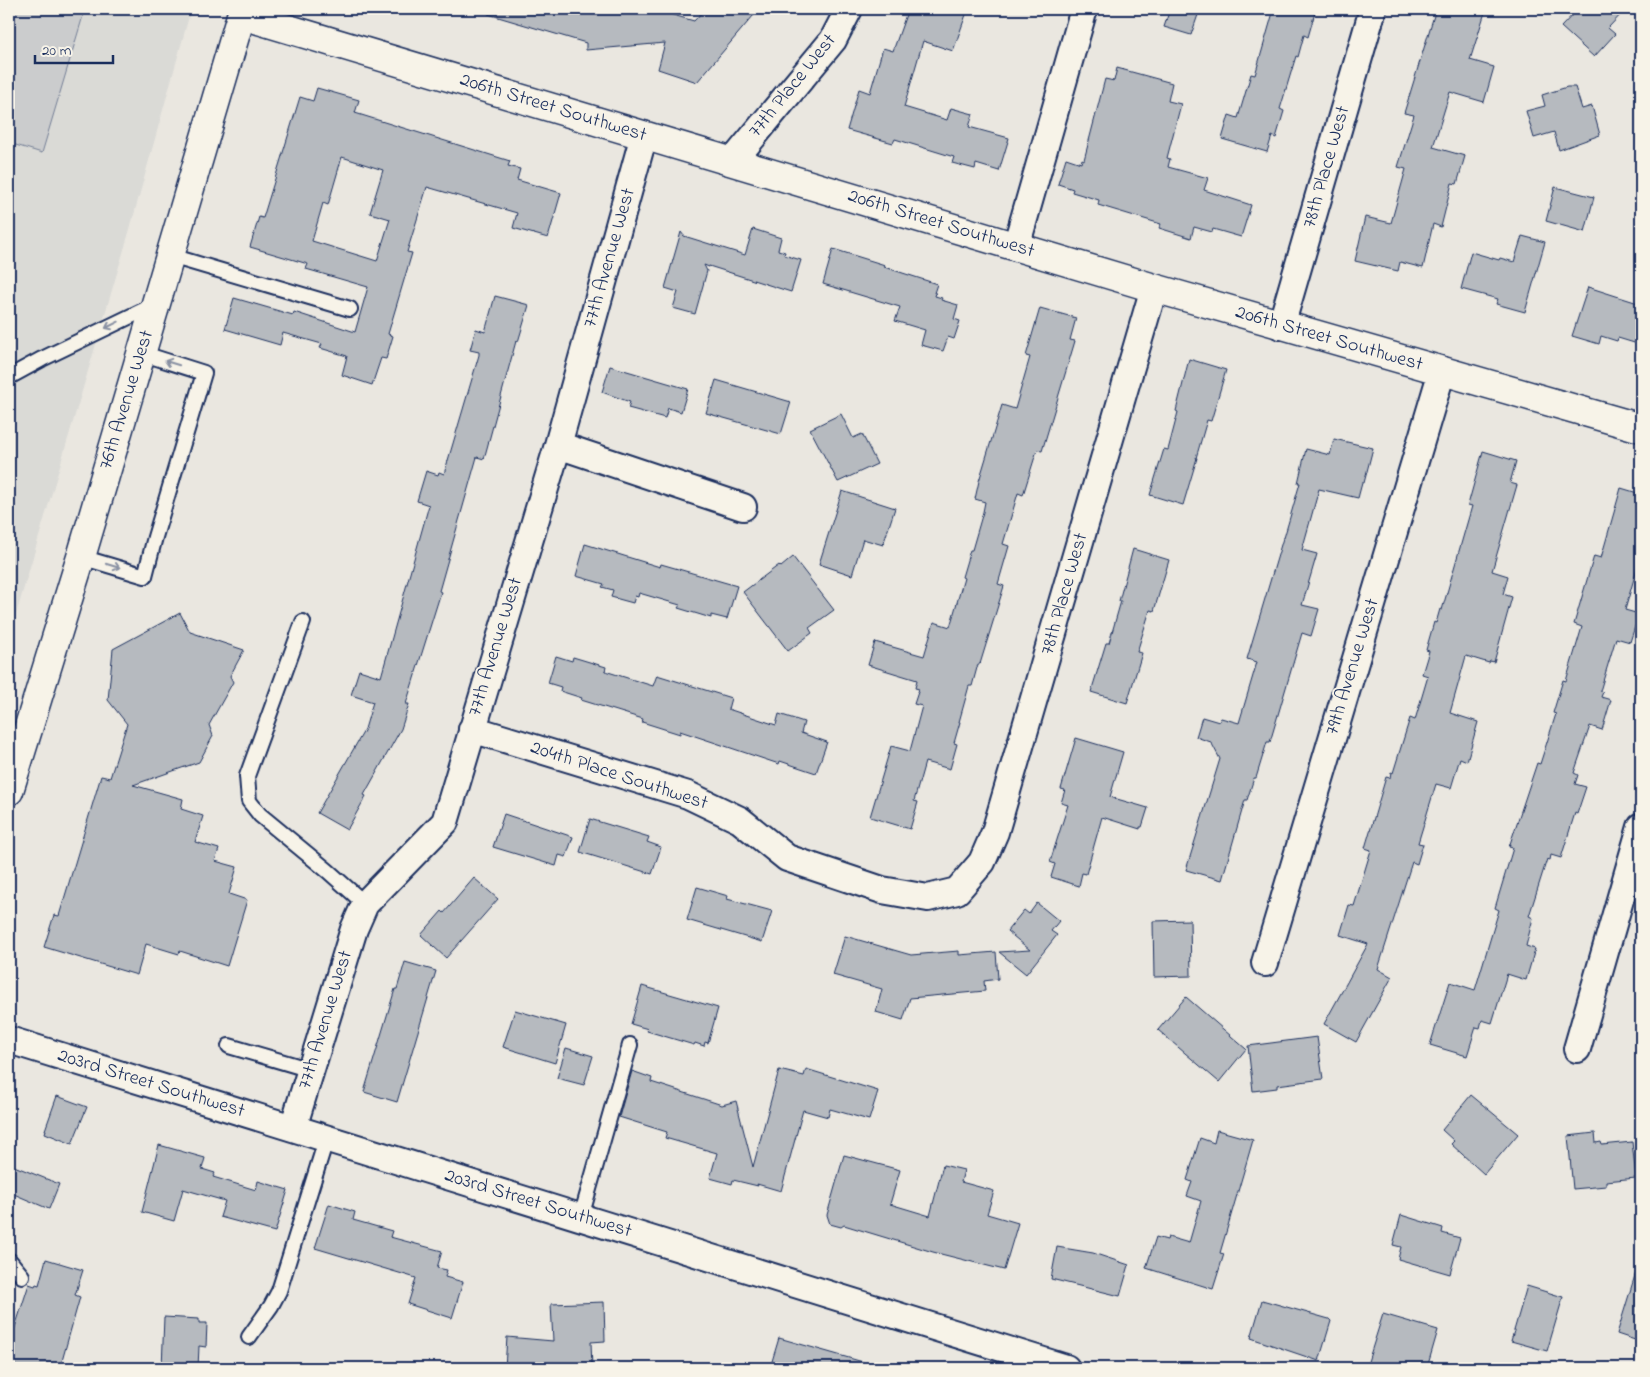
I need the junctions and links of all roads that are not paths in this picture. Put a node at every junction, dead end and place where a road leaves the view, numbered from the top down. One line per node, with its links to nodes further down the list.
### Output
1 (849, 9): 6 (street, 77th Place West)
2 (1084, 9): 7 (street)
3 (1373, 9): 12 (street, 78th Place West)
4 (243, 12): 5 (street, 206th Street Southwest); 8 (street, 76th Avenue West)
5 (644, 135): 6 (street, 206th Street Southwest); 17 (street, 77th Avenue West)
6 (733, 161): 7 (street, 206th Street Southwest)
7 (1016, 246): 9 (street, 206th Street Southwest)
8 (171, 256): 10 (street, 76th Avenue West); 11 (lane)
9 (1154, 288): 12 (street, 206th Street Southwest); 24 (street, 78th Place West)
10 (156, 304): 13 (street, 76th Avenue West); 15 (lane, one-way to 15)
11 (350, 309)
12 (1281, 326): 14 (street, 206th Street Southwest)
13 (141, 353): 19 (street, 76th Avenue West); 19 (lane, one-way to 13)
14 (1442, 371): 16 (street, 206th Street Southwest); 26 (street, 79th Avenue West)
15 (9, 377)
16 (1641, 428)
17 (558, 445): 18 (street); 21 (street, 77th Avenue West)
18 (743, 506)
19 (81, 557): 22 (street, 76th Avenue West)
20 (303, 622): 25 (lane)
21 (472, 729): 24 (street, 204th Place Southwest); 25 (street, 77th Avenue West)
22 (12, 765)
23 (1641, 826): 30 (street)
24 (957, 891)
25 (365, 904): 31 (street, 77th Avenue West)
26 (1264, 963)
27 (9, 1040): 32 (street, 203rd Street Southwest)
28 (630, 1045): 34 (lane)
29 (230, 1046): 31 (lane)
30 (1577, 1049)
31 (311, 1070): 32 (street, 77th Avenue West)
32 (293, 1128): 33 (street, 203rd Street Southwest)
33 (326, 1140): 34 (street, 203rd Street Southwest); 37 (lane)
34 (581, 1217): 38 (street, 203rd Street Southwest)
35 (9, 1260): 36 (lane)
36 (22, 1276)
37 (249, 1336)
38 (1066, 1368)

